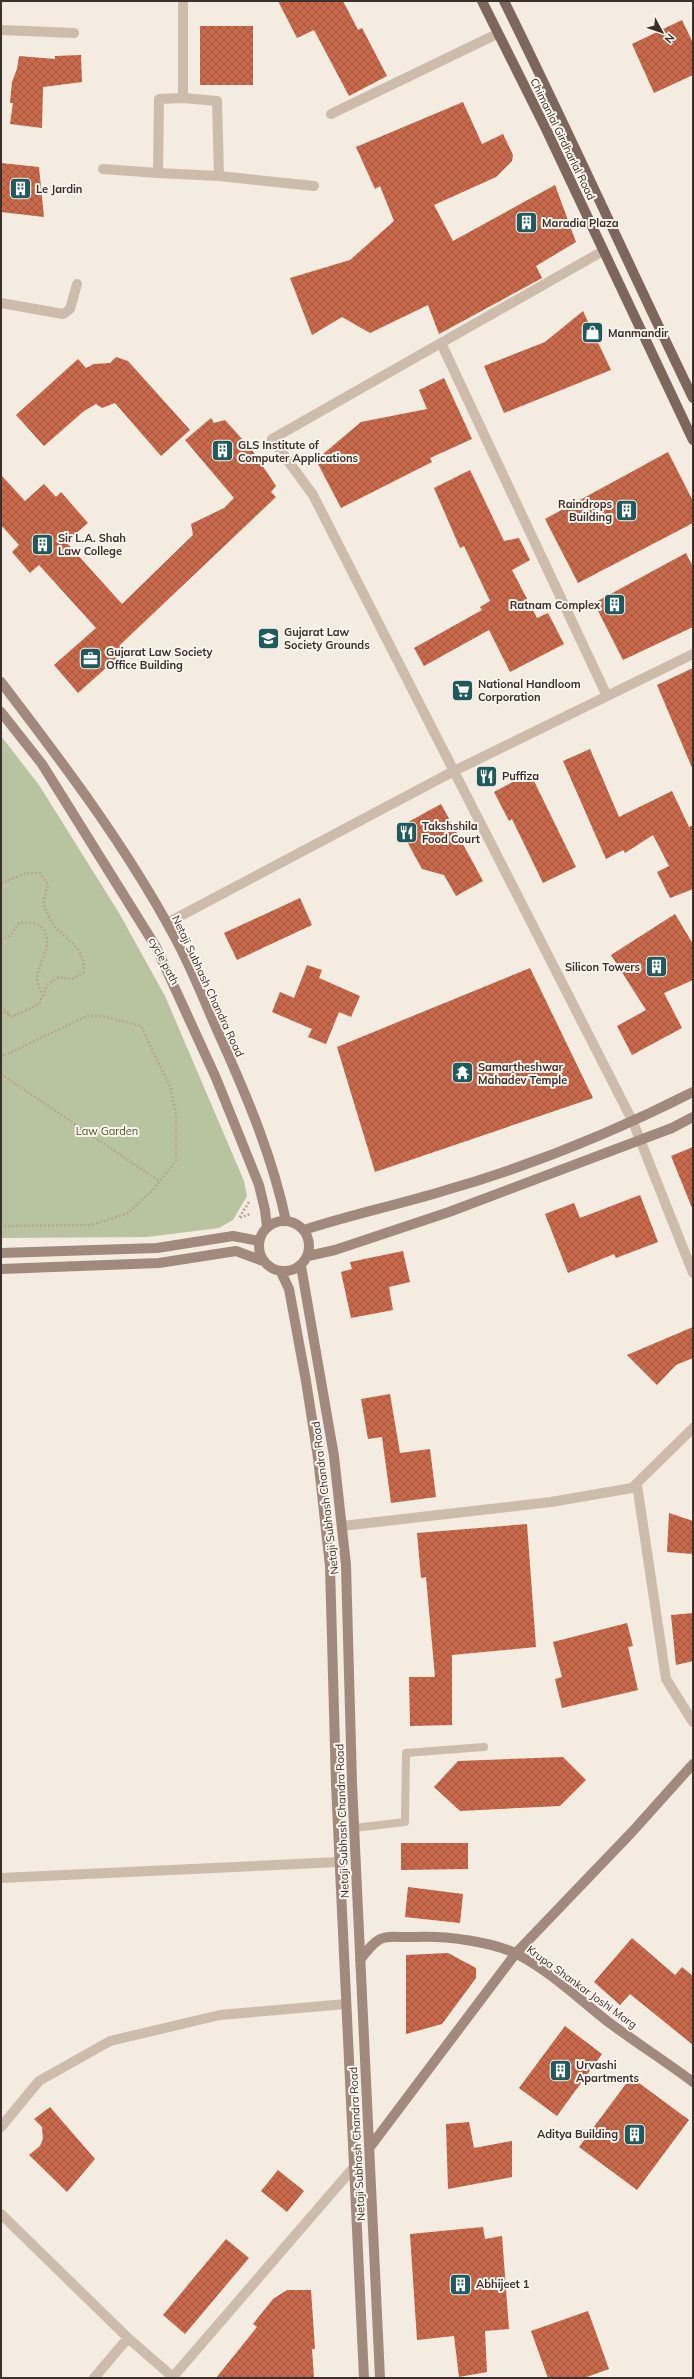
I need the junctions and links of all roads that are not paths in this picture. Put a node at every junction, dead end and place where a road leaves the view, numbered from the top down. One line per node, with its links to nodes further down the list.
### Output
1 (183, 1): 7 (street)
2 (482, 1): 6 (main road, Chimanlal Girdharlal Road)
3 (504, 1): 17 (main road, Chimanlal Girdharlal Road)
4 (1, 30): 5 (street)
5 (74, 33)
6 (497, 34): 8 (street); 13 (main road, Chimanlal Girdharlal Road)
7 (184, 98): 10 (street); 11 (street)
8 (331, 114)
9 (103, 169): 10 (street)
10 (158, 173): 11 (street)
11 (219, 176): 12 (street)
12 (314, 186)
13 (603, 251): 16 (street); 18 (main road, Chimanlal Girdharlal Road)
14 (77, 284): 15 (street)
15 (1, 303)
16 (442, 343): 21 (street); 23 (street)
17 (693, 398)
18 (693, 440)
19 (693, 654): 21 (street)
20 (1, 682): 24 (main road, Netaji Subhash Chandra Road)
21 (607, 696): 23 (street)
22 (1, 712): 30 (main road)
23 (454, 771): 24 (street); 27 (street)
24 (167, 923): 29 (main road, Netaji Subhash Chandra Road)
25 (693, 1092): 27 (main road)
26 (693, 1117): 28 (main road)
27 (633, 1122): 28 (street); 31 (main road)
28 (639, 1141): 34 (main road); 39 (street)
29 (286, 1221): 30 (main road); 31 (main road)
30 (266, 1227): 32 (main road)
31 (304, 1230): 34 (main road)
32 (259, 1241): 33 (main road); 35 (main road)
33 (1, 1254)
34 (308, 1256): 36 (main road)
35 (263, 1261): 37 (main road); 38 (main road)
36 (301, 1266): 38 (main road); 42 (main road, Netaji Subhash Chandra Road)
37 (1, 1269)
38 (281, 1272): 47 (main road, Netaji Subhash Chandra Road)
39 (693, 1273)
40 (693, 1428): 41 (street)
41 (637, 1485): 42 (street); 43 (street)
42 (342, 1526): 46 (main road, Netaji Subhash Chandra Road)
43 (693, 1722)
44 (484, 1747): 46 (lane)
45 (693, 1764): 49 (main road)
46 (354, 1828): 50 (main road, Netaji Subhash Chandra Road)
47 (339, 1862): 48 (street); 51 (main road, Netaji Subhash Chandra Road)
48 (1, 1878)
49 (516, 1953): 50 (main road, Krupa Shankar Joshi Marg); 52 (main road, Krupa Shankar Joshi Marg); 54 (main road)
50 (360, 1960): 54 (main road, Netaji Subhash Chandra Road)
51 (346, 2004): 53 (street); 55 (main road, Netaji Subhash Chandra Road)
52 (693, 2082)
53 (1, 2127)
54 (370, 2147): 61 (main road, Netaji Subhash Chandra Road)
55 (354, 2167): 59 (street); 60 (main road, Netaji Subhash Chandra Road)
56 (1, 2214): 57 (street)
57 (128, 2338): 58 (street); 59 (street)
58 (94, 2378)
59 (173, 2378)
60 (364, 2378)
61 (380, 2378)

